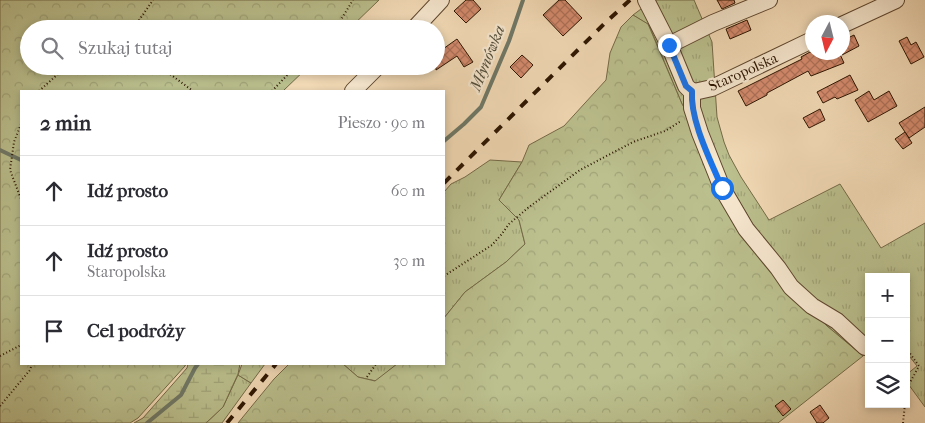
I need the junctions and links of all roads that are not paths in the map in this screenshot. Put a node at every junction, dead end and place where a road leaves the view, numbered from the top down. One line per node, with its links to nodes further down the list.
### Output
1 (441, 0): 5 (street)
2 (769, 0): 8 (street)
3 (896, 0): 6 (street)
4 (650, 2): 8 (street, Staropolska)
5 (422, 20)
6 (850, 22)
7 (805, 43): 11 (street, Staropolska)
8 (669, 45): 11 (street, Staropolska)
9 (369, 75): 10 (street)
10 (354, 90)
11 (692, 91): 12 (street)
12 (865, 347)

